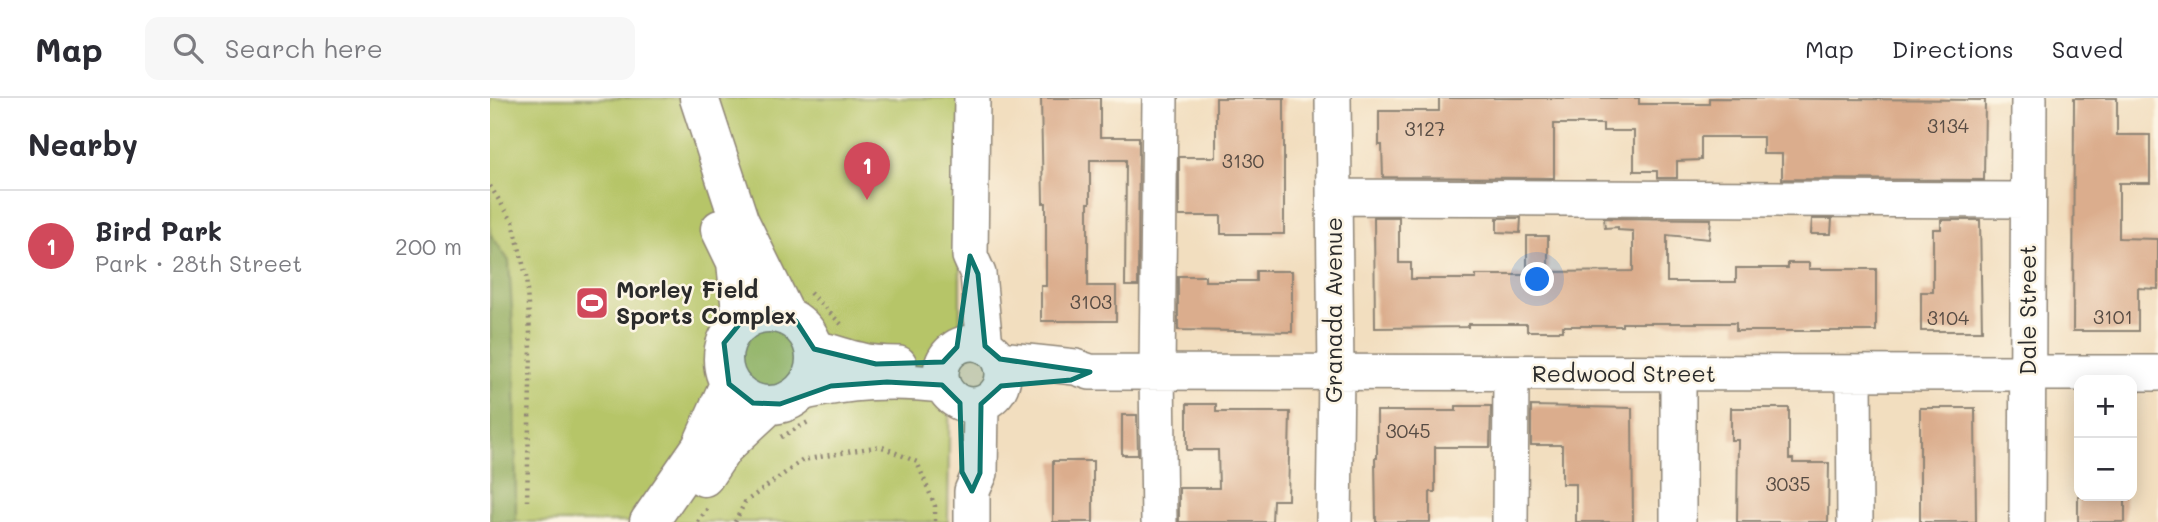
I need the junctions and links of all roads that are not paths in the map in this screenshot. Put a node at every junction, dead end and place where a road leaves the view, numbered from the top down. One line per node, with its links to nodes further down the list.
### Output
1 (676, 98): 10 (main road)
2 (699, 98): 9 (main road)
3 (972, 98): 14 (street)
4 (1160, 98): 12 (street)
5 (1333, 98): 7 (street, Granada Avenue)
6 (2029, 98): 8 (street, Dale Street)
7 (1334, 197): 8 (street); 15 (street, Granada Avenue)
8 (2028, 200): 19 (street, Dale Street)
9 (786, 316): 10 (main road); 11 (main road)
10 (741, 321): 20 (main road)
11 (814, 349): 14 (street, Redwood Street); 21 (main road)
12 (1157, 373): 14 (street, Redwood Street); 15 (street, Redwood Street); 25 (street)
13 (2158, 373): 19 (street, Redwood Street)
14 (971, 374): 21 (street, Redwood Street); 22 (street)
15 (1336, 374): 16 (street, Redwood Street); 26 (street, Granada Avenue)
16 (1511, 374): 17 (street, Redwood Street); 27 (street)
17 (1678, 374): 18 (street, Redwood Street); 28 (street)
18 (1854, 374): 19 (street, Redwood Street); 29 (street)
19 (2028, 374): 30 (street, Dale Street)
20 (729, 383): 21 (main road); 23 (main road)
21 (784, 400): 24 (main road)
22 (972, 507)
23 (649, 522)
24 (673, 522)
25 (1159, 522)
26 (1334, 522)
27 (1510, 522)
28 (1678, 522)
29 (1855, 522)
30 (2027, 522)

